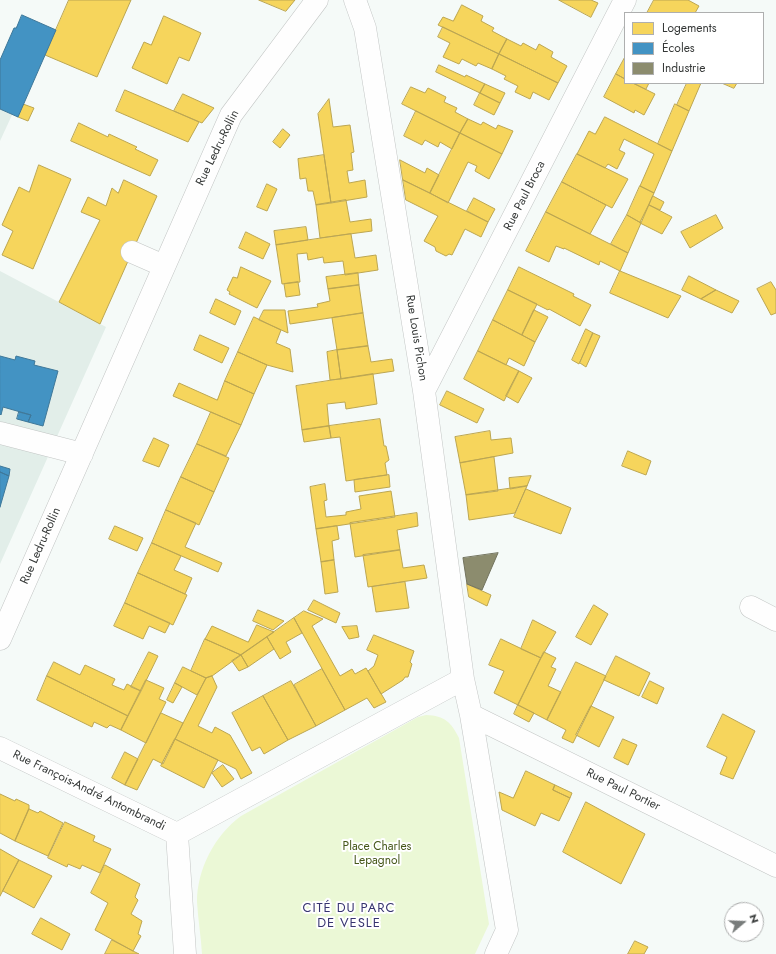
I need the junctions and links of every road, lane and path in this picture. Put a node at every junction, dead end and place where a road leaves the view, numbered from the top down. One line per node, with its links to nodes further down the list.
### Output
1 (317, 0): 5 (street, Rue Ledru-Rollin)
2 (355, 0): 6 (street, Rue Louis Pichon)
3 (625, 0): 6 (street, Rue Paul Broca)
4 (132, 252): 5 (street)
5 (164, 266): 8 (street, Rue Ledru-Rollin)
6 (424, 391): 12 (street, Rue Louis Pichon)
7 (0, 433): 8 (street)
8 (82, 454): 11 (street, Rue Ledru-Rollin)
9 (751, 607): 10 (street)
10 (776, 620)
11 (0, 639)
12 (463, 679): 13 (street); 15 (street)
13 (471, 715): 16 (street, Rue Paul Portier); 18 (street)
14 (0, 748): 15 (street, Rue François-André Antombrandi)
15 (177, 834): 17 (street)
16 (776, 866)
17 (185, 954)
18 (496, 954)

